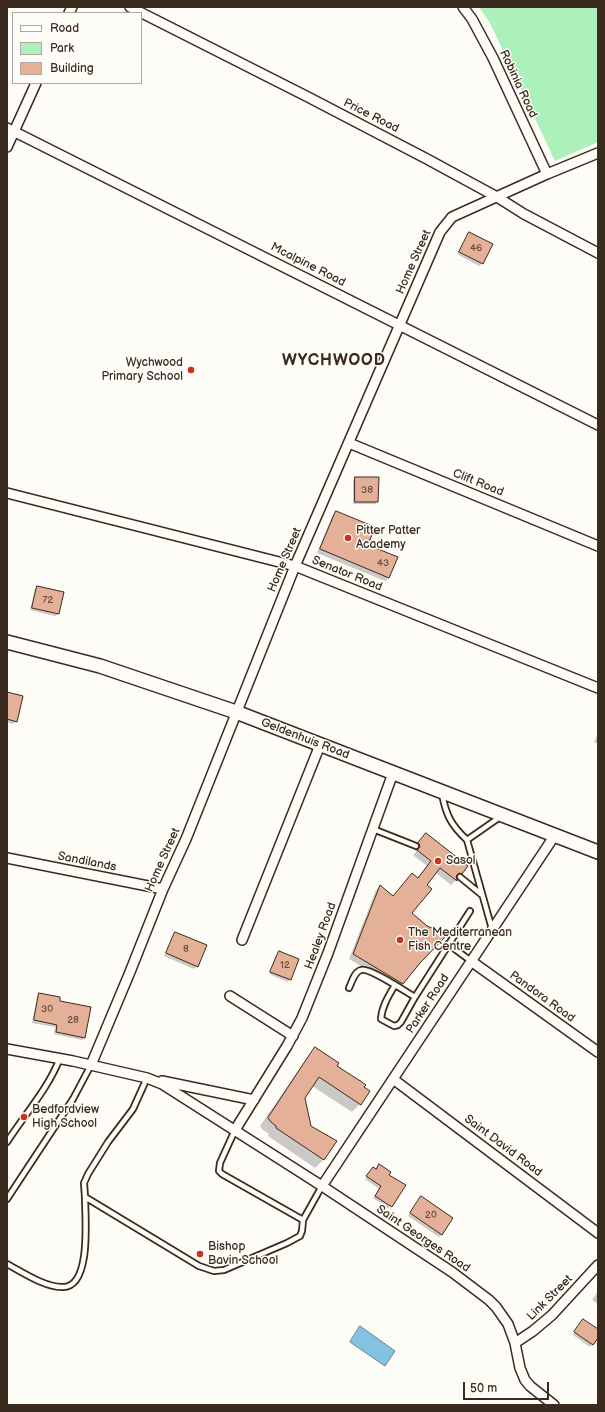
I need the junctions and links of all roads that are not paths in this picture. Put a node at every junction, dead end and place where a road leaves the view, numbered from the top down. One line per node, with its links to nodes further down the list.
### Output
1 (130, 7): 3 (street, Price Road)
2 (463, 7): 9 (street, Robinia Road)
3 (140, 12)
4 (142, 13): 10 (street, Price Road)
5 (35, 84): 6 (street)
6 (10, 130): 7 (street); 12 (street, Mcalpine Road)
7 (7, 147)
8 (598, 153): 9 (street, Home Street)
9 (547, 174): 10 (street, Home Street)
10 (497, 197): 11 (street, Price Road); 12 (street, Home Street)
11 (598, 253)
12 (399, 324): 13 (street, Mcalpine Road); 14 (street, Home Street)
13 (598, 425)
14 (349, 443): 16 (street, Clift Road); 17 (street, Home Street)
15 (7, 493): 17 (street, Senator Road)
16 (598, 546)
17 (295, 566): 19 (street, Senator Road); 20 (street, Home Street)
18 (7, 642): 20 (main road, Geldenhuis Road)
19 (598, 688)
20 (236, 712): 21 (main road, Geldenhuis Road); 32 (street, Home Street)
21 (320, 744): 22 (main road, Geldenhuis Road); 36 (street)
22 (392, 773): 23 (main road, Geldenhuis Road); 25 (street, Healey Road)
23 (442, 792): 24 (main road, Geldenhuis Road); 27 (lane)
24 (502, 815): 26 (main road, Geldenhuis Road); 27 (lane)
25 (372, 829): 28 (lane); 43 (street, Healey Road)
26 (555, 835): 29 (main road, Geldenhuis Road); 35 (street, Parker Road)
27 (467, 840): 33 (lane)
28 (416, 846)
29 (598, 852)
30 (7, 858): 32 (street, Sandilands)
31 (460, 877): 33 (lane)
32 (163, 890): 47 (street, Home Street)
33 (482, 895): 35 (lane)
34 (470, 911): 37 (lane)
35 (492, 929): 38 (street, Parker Road)
36 (242, 940)
37 (448, 944): 38 (lane); 42 (lane)
38 (471, 961): 45 (street, Pandora Road); 49 (street, Parker Road)
39 (395, 985): 40 (lane); 42 (lane); 42 (lane)
40 (350, 988)
41 (230, 996): 43 (street)
42 (415, 997)
43 (293, 1036): 50 (street, Healey Road)
44 (7, 1049): 46 (street)
45 (598, 1052)
46 (60, 1058): 47 (street); 52 (lane)
47 (92, 1065): 48 (street); 55 (lane)
48 (147, 1078): 50 (street); 51 (street); 54 (lane)
49 (393, 1079): 53 (street, Parker Road); 57 (street, Saint David Road)
50 (254, 1100): 51 (street, Healey Road)
51 (235, 1130): 53 (street, Saint Georges Road); 56 (lane)
52 (7, 1142)
53 (322, 1186): 56 (lane); 60 (street, Saint Georges Road)
54 (85, 1197): 56 (lane); 58 (lane)
55 (7, 1199)
56 (303, 1220)
57 (598, 1233)
58 (7, 1264)
59 (598, 1265): 60 (street, Link Street)
60 (515, 1343): 61 (street, Saint Georges Road)
61 (554, 1405)

